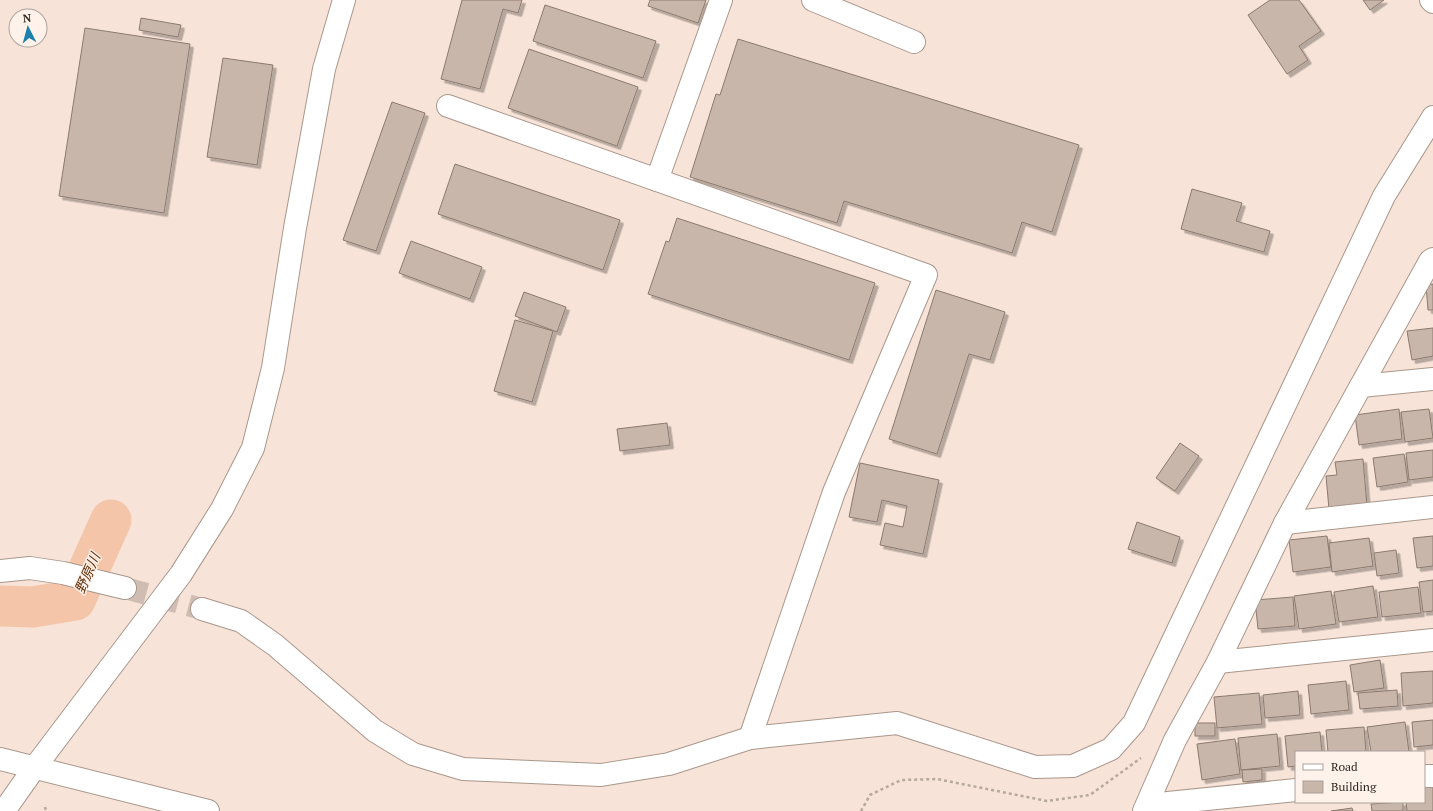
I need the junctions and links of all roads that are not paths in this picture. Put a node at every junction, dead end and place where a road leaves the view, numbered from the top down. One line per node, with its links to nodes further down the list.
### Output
1 (344, 0): 22 (street)
2 (721, 0): 9 (street)
3 (813, 0): 6 (street)
4 (1431, 0): 5 (street)
5 (1433, 2)
6 (914, 42)
7 (448, 106): 9 (street)
8 (1433, 117): 20 (street)
9 (657, 180): 20 (street)
10 (1433, 259): 12 (street)
11 (1433, 379): 12 (street)
12 (1361, 386): 14 (street)
13 (1433, 507): 14 (street)
14 (1285, 523): 19 (street)
15 (0, 571): 16 (street)
16 (126, 588)
17 (202, 609): 20 (street)
18 (1433, 640): 19 (street)
19 (1218, 662): 24 (street)
20 (750, 738)
21 (0, 759): 22 (street)
22 (35, 767): 25 (street); 26 (street)
23 (1295, 790): 24 (street)
24 (1146, 808)
25 (4, 811)
26 (208, 811)

